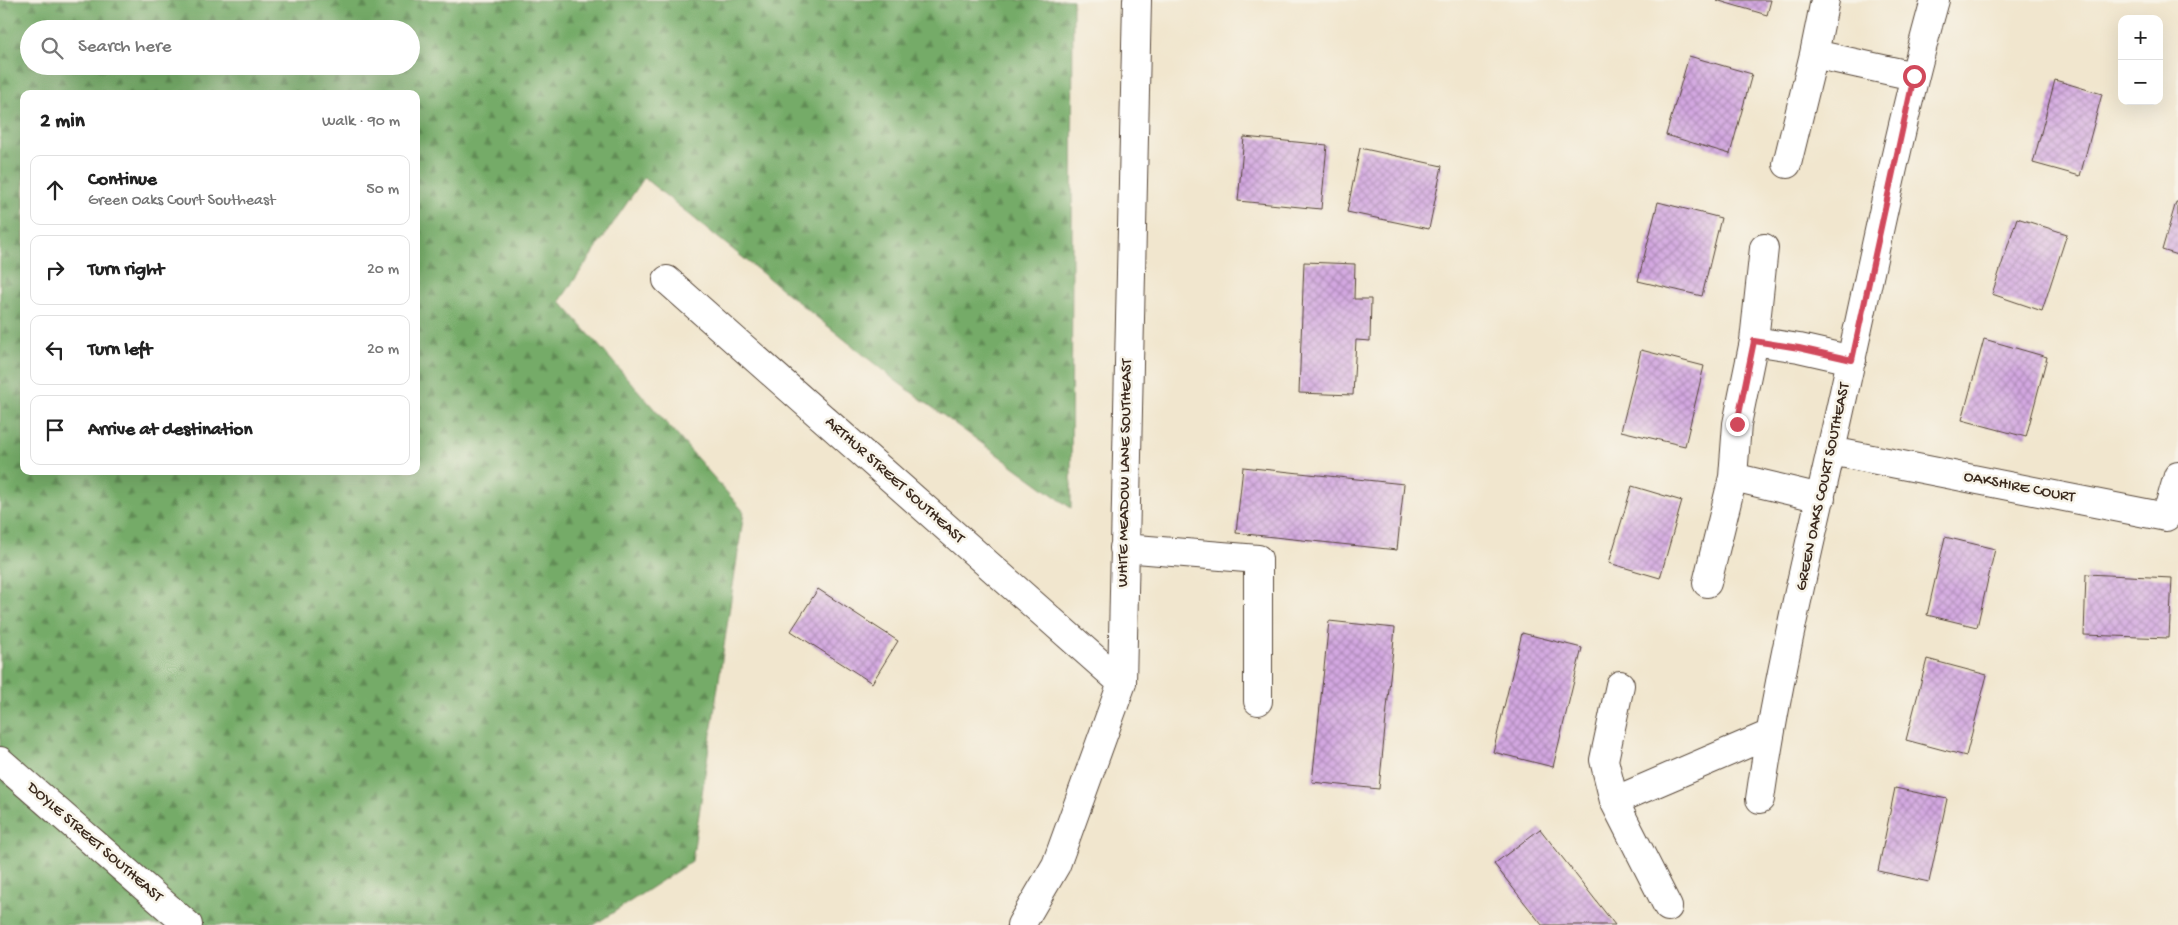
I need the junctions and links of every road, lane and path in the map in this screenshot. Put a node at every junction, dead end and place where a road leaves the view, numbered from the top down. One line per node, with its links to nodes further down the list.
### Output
1 (1137, 0): 15 (street, WHITE MEADOW LANE SOUTHEAST)
2 (1825, 0): 4 (street)
3 (1935, 0): 5 (street, GREEN OAKS COURT SOUTHEAST)
4 (1814, 54): 5 (street); 6 (street)
5 (1914, 76): 10 (street, GREEN OAKS COURT SOUTHEAST)
6 (1788, 164)
7 (1764, 248): 9 (street)
8 (667, 280): 17 (street, ARTHUR STREET SOUTHEAST)
9 (1754, 341): 10 (street); 13 (street)
10 (1852, 360): 11 (street, GREEN OAKS COURT SOUTHEAST)
11 (1831, 451): 12 (street, OAKSHIRE COURT); 14 (street, GREEN OAKS COURT SOUTHEAST)
12 (2178, 476)
13 (1733, 477): 14 (street); 16 (street)
14 (1821, 498): 20 (street, GREEN OAKS COURT SOUTHEAST)
15 (1124, 548): 17 (street, WHITE MEADOW LANE SOUTHEAST); 19 (street)
16 (1707, 583)
17 (1122, 683): 26 (street, WHITE MEADOW LANE SOUTHEAST)
18 (1620, 685): 23 (street)
19 (1258, 700)
20 (1770, 734): 22 (street, GREEN OAKS COURT SOUTHEAST); 23 (street)
21 (0, 761): 25 (street, DOYLE STREET SOUTHEAST)
22 (1760, 799)
23 (1614, 801): 24 (street)
24 (1668, 907)
25 (188, 925)
26 (1021, 925)

